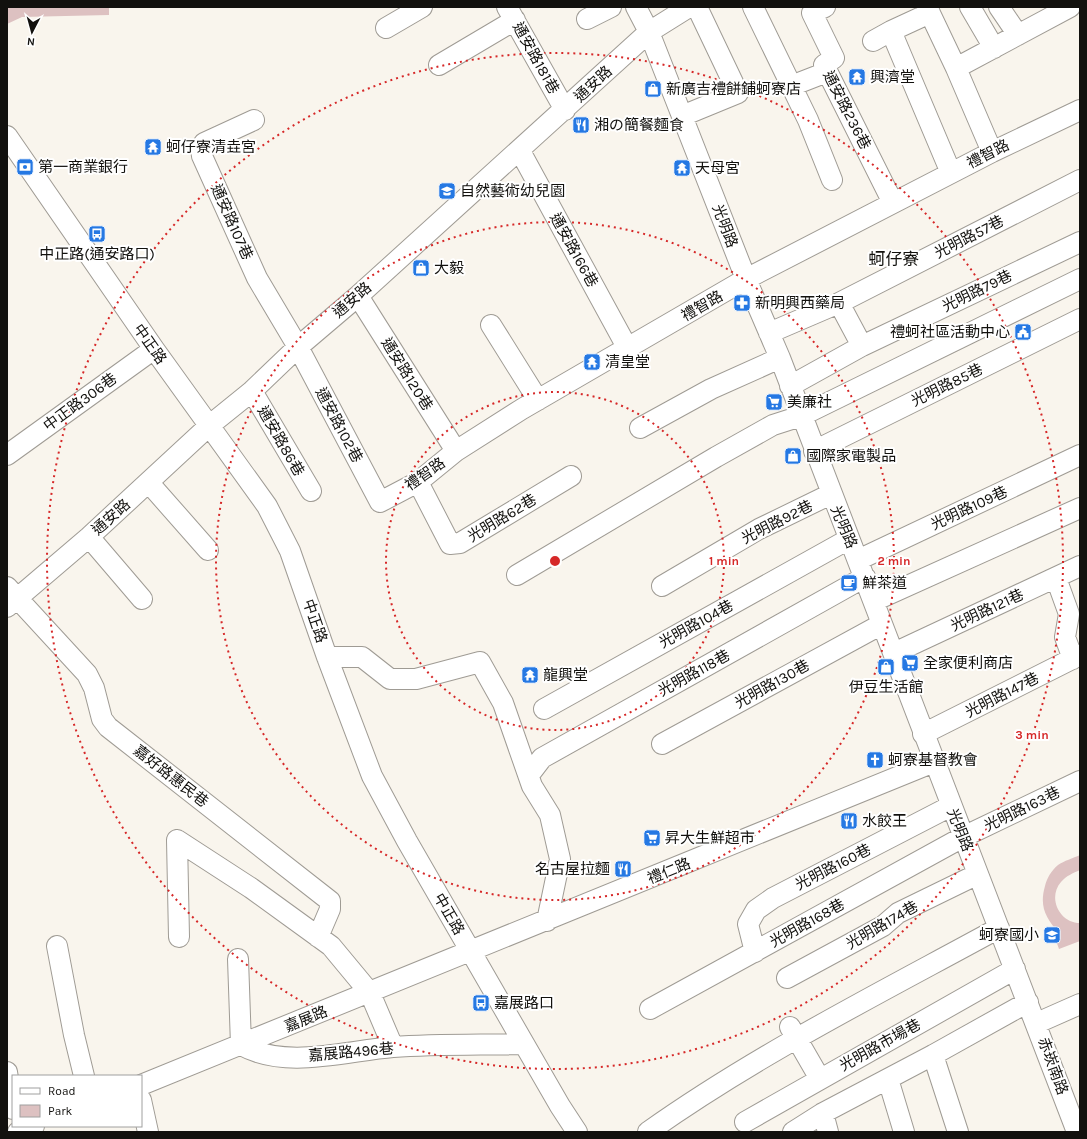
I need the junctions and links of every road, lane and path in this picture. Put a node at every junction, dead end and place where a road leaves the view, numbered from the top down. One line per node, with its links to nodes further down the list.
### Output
1 (422, 7): 14 (street)
2 (610, 7): 13 (street)
3 (636, 7): 16 (street, 光明路)
4 (689, 7): 16 (street, 通安路)
5 (697, 7): 26 (street)
6 (753, 7): 23 (street)
7 (825, 7): 22 (street, 通安路236巷)
8 (970, 7): 19 (street)
9 (999, 7): 17 (street)
10 (1070, 7): 17 (street)
11 (928, 10): 15 (street); 21 (street)
12 (511, 14): 20 (street); 24 (street, 通安路181巷)
13 (587, 19)
14 (386, 28)
15 (891, 31): 18 (street); 31 (street)
16 (649, 32): 24 (street, 通安路); 26 (street, 光明路)
17 (1018, 35): 19 (street)
18 (873, 41)
19 (994, 48): 21 (street)
20 (439, 65)
21 (956, 68): 30 (street)
22 (827, 72): 23 (street); 34 (street, 通安路236巷)
23 (791, 86): 32 (street)
24 (565, 110): 29 (street, 通安路)
25 (1080, 110): 30 (street, 禮智路)
26 (682, 116): 36 (street, 光明路)
27 (254, 120): 44 (street, 通安路107巷)
28 (7, 136): 45 (street, 中正路)
29 (520, 151): 38 (street, 通安路); 46 (street, 通安路166巷)
30 (992, 152): 31 (street, 禮智路)
31 (951, 173): 34 (street, 禮智路)
32 (832, 180)
33 (1080, 180): 39 (street, 光明路57巷)
34 (893, 203): 36 (street, 禮智路)
35 (1080, 242): 43 (street, 光明路79巷)
36 (746, 279): 42 (street, 光明路); 46 (street, 禮智路)
37 (1080, 279): 51 (street)
38 (358, 296): 44 (street, 通安路); 55 (street, 通安路120巷)
39 (839, 304): 42 (street, 光明路57巷); 43 (street)
40 (1080, 319): 54 (street, 光明路85巷)
41 (491, 325): 50 (street)
42 (769, 333): 47 (street, 光明路)
43 (862, 346): 48 (street, 光明路79巷)
44 (298, 347): 49 (street, 通安路); 63 (street, 通安路102巷)
45 (154, 349): 52 (street, 中正路); 56 (street, 中正路306巷)
46 (628, 349): 50 (street, 禮智路)
47 (780, 358): 48 (street, 光明路); 53 (street)
48 (790, 386): 51 (street, 光明路)
49 (252, 391): 52 (street, 通安路); 61 (street, 通安路86巷)
50 (538, 400): 55 (street, 禮智路)
51 (801, 416): 54 (street, 光明路); 70 (street)
52 (210, 425): 60 (street, 通安路); 78 (street, 中正路)
53 (640, 428)
54 (814, 451): 62 (street, 光明路)
55 (456, 452): 59 (street, 禮智路)
56 (7, 455)
57 (1080, 455): 69 (street, 光明路109巷)
58 (571, 476): 59 (street, 光明路62巷)
59 (418, 482): 63 (street, 禮智路)
60 (149, 483): 65 (street, 通安路); 67 (street)
61 (311, 491)
62 (831, 494): 66 (street, 光明路); 72 (street, 光明路92巷)
63 (380, 502)
64 (1080, 508): 75 (street)
65 (89, 537): 73 (street, 通安路); 74 (street)
66 (849, 538): 69 (street, 光明路); 80 (street, 光明路104巷)
67 (208, 550)
68 (1080, 566): 71 (street, 光明路121巷)
69 (862, 569): 75 (street, 光明路); 84 (street, 光明路118巷)
70 (517, 576)
71 (1056, 578): 77 (street, 光明路121巷); 79 (street)
72 (662, 586)
73 (11, 597): 92 (street, 嘉好路惠民巷)
74 (142, 599)
75 (874, 602): 76 (street, 光明路)
76 (882, 624): 77 (street, 光明路); 82 (street, 光明路130巷)
77 (894, 653): 81 (street, 光明路)
78 (327, 657): 84 (street); 94 (street, 中正路)
79 (1076, 657): 81 (street, 光明路147巷)
80 (544, 709)
81 (923, 734): 83 (street, 光明路)
82 (662, 744)
83 (934, 762): 86 (street, 光明路); 89 (street, 禮仁路)
84 (529, 775): 89 (street)
85 (1080, 781): 87 (street, 光明路163巷)
86 (951, 806): 87 (street, 光明路); 95 (street, 光明路160巷)
87 (963, 837): 88 (street, 光明路); 95 (street, 光明路168巷)
88 (978, 874): 90 (street, 光明路); 98 (street, 光明路174巷)
89 (547, 921): 94 (street, 禮仁路)
90 (999, 928): 97 (street, 光明路); 104 (street)
91 (179, 937): 92 (street)
92 (318, 937): 99 (street)
93 (57, 946): 110 (street)
94 (470, 952): 99 (street, 嘉展路); 105 (street, 中正路)
95 (755, 952): 102 (street, 光明路168巷)
96 (238, 959): 106 (street)
97 (1015, 969): 100 (street, 光明路); 111 (street, 光明路市場巷)
98 (787, 978)
99 (370, 993): 106 (street, 嘉展路); 107 (street)
100 (1028, 1002): 103 (street, 光明路); 108 (street)
101 (1080, 1004): 103 (street)
102 (650, 1009)
103 (1037, 1023): 127 (street, 赤崁南路)
104 (793, 1033): 111 (street); 122 (street)
105 (524, 1044): 107 (street, 嘉展路496巷); 121 (street, 中正路)
106 (241, 1045): 107 (street, 嘉展路496巷); 113 (street, 嘉展路)
107 (393, 1047)
108 (933, 1055): 112 (street); 126 (street)
109 (7, 1072): 114 (street)
110 (84, 1075)
111 (820, 1079): 117 (street, 光明路市場巷)
112 (888, 1079): 116 (street); 125 (street)
113 (142, 1085)
114 (12, 1103)
115 (142, 1105): 120 (street)
116 (822, 1113): 123 (street); 124 (street)
117 (745, 1122)
118 (31, 1127): 119 (street)
119 (17, 1132)
120 (148, 1132)
121 (577, 1132)
122 (648, 1132)
123 (793, 1132)
124 (828, 1132)
125 (904, 1132)
126 (958, 1132)
127 (1077, 1132)

